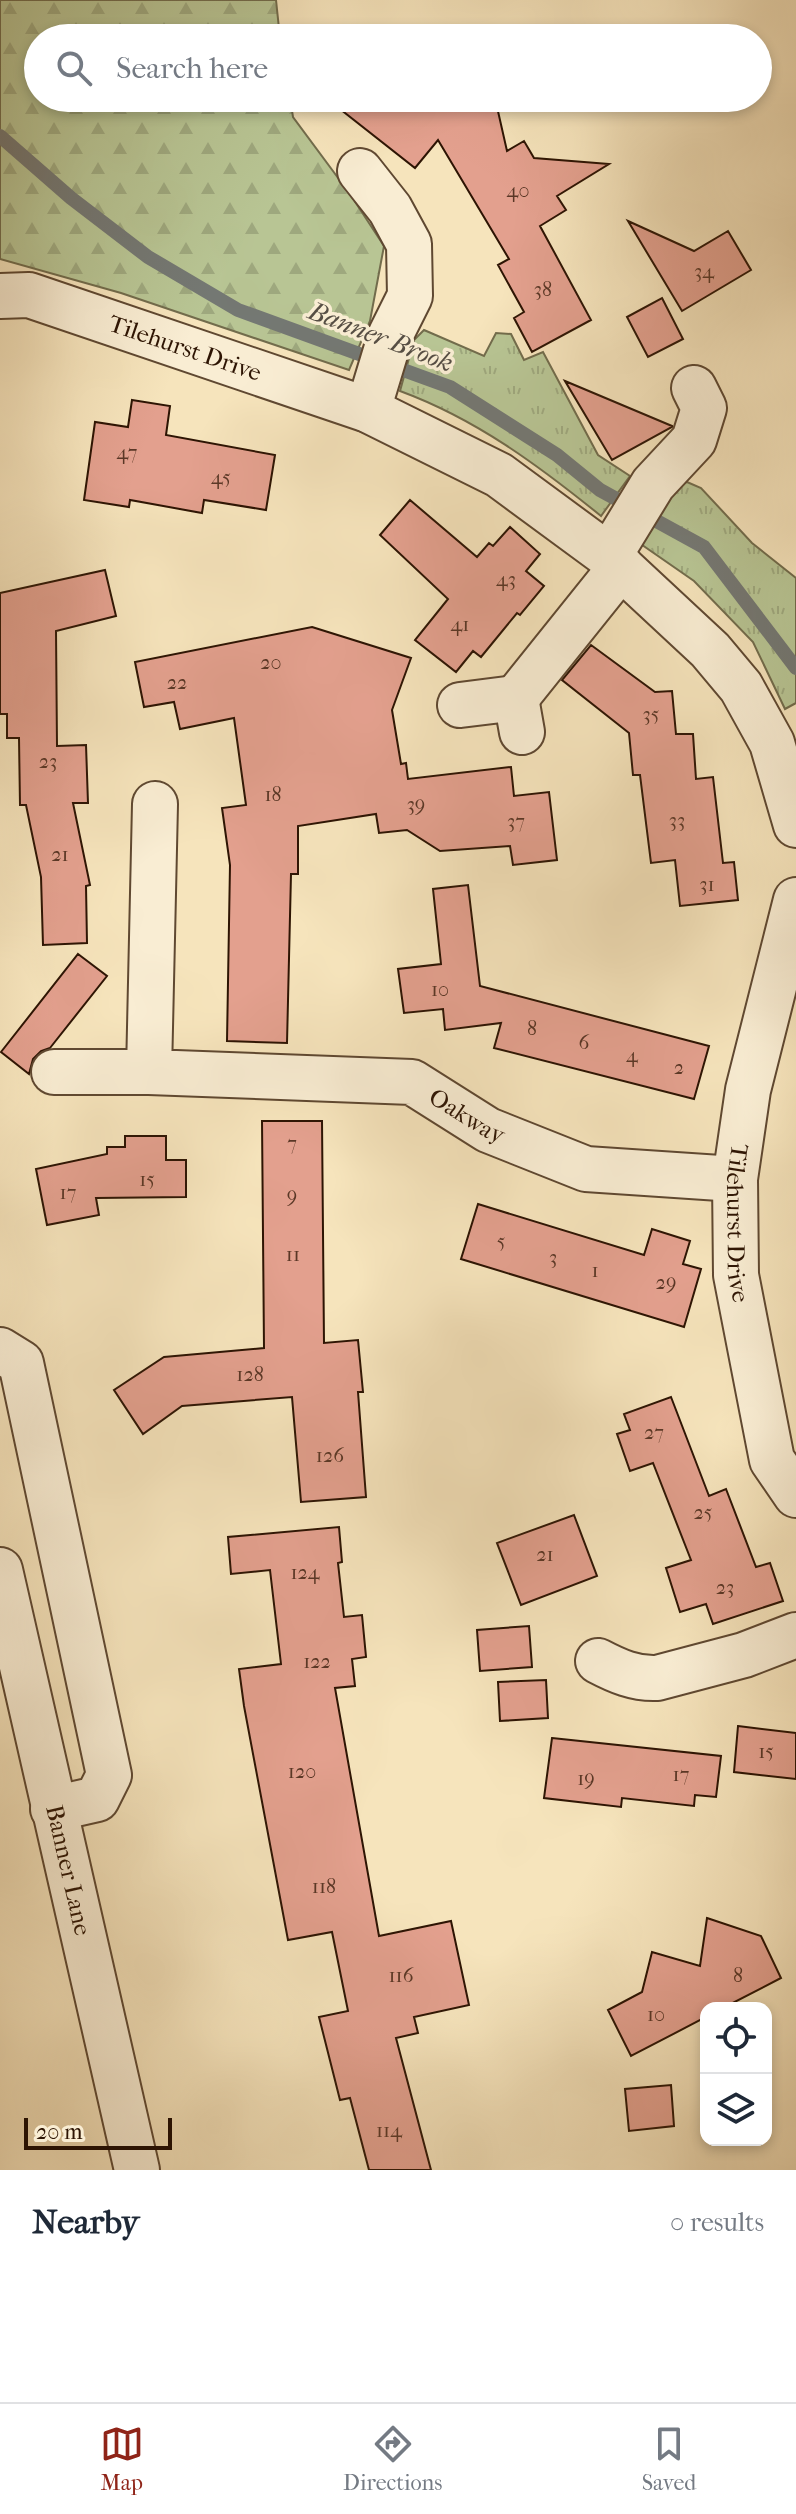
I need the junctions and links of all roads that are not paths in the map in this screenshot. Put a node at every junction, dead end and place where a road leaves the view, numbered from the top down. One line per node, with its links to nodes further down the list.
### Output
1 (360, 171): 4 (street)
2 (0, 296): 4 (street, Tilehurst Drive)
3 (694, 388): 5 (street)
4 (372, 395): 5 (street, Tilehurst Drive)
5 (618, 552): 6 (street); 7 (street, Tilehurst Drive)
6 (460, 705)
7 (784, 737): 9 (street, Tilehurst Drive)
8 (155, 804): 12 (street)
9 (796, 825)
10 (796, 900): 13 (street, Tilehurst Drive)
11 (54, 1072): 12 (street, Oakway)
12 (149, 1072): 13 (street, Oakway)
13 (735, 1179): 15 (street, Tilehurst Drive)
14 (0, 1350): 19 (street)
15 (796, 1495)
16 (0, 1570): 19 (street, Banner Lane)
17 (796, 1635): 18 (street)
18 (598, 1661)
19 (53, 1809): 20 (street, Banner Lane)
20 (137, 2170)

